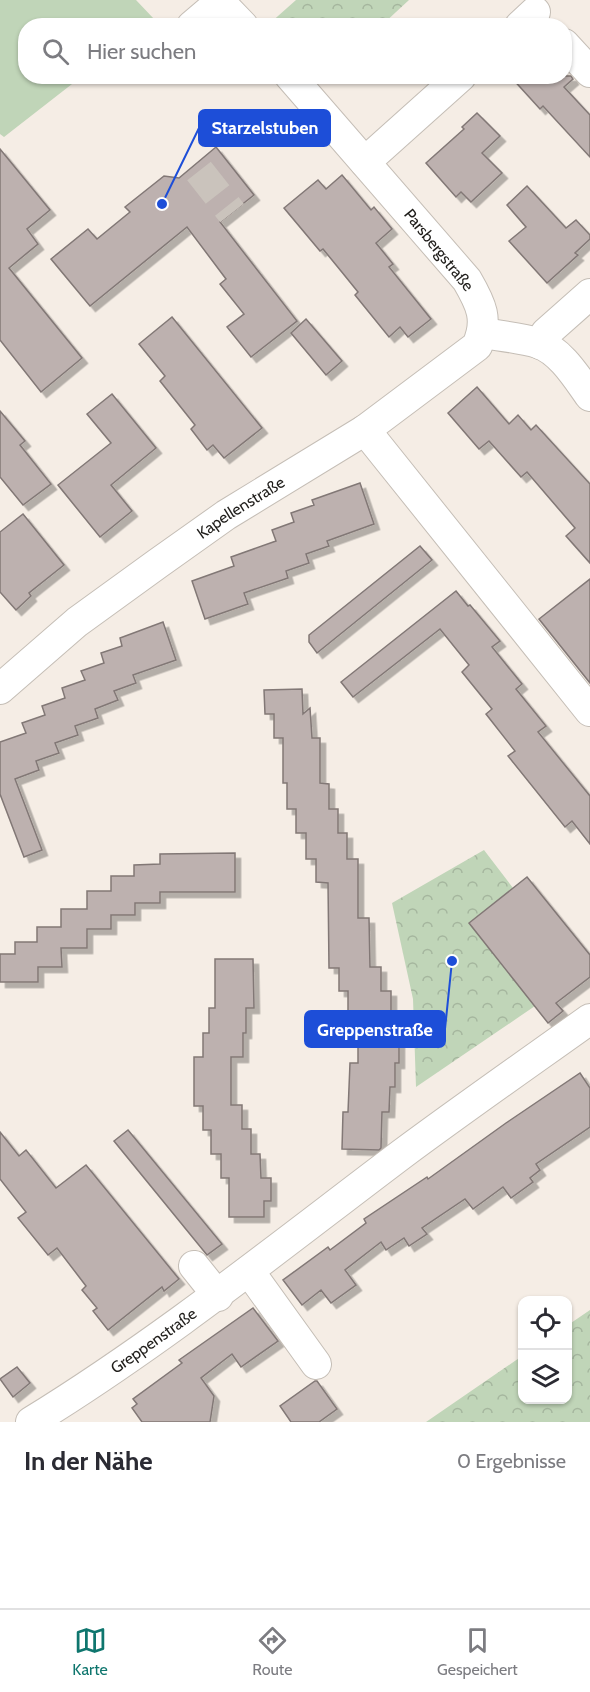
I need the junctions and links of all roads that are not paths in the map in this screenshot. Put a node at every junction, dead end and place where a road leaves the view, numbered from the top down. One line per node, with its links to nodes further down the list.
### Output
1 (219, 1): 2 (street); 3 (street)
2 (201, 18)
3 (235, 18)
4 (572, 53): 5 (street)
5 (590, 72)
6 (288, 84): 8 (street, Parsbergstraße)
7 (452, 84): 8 (street)
8 (364, 162): 10 (street, Parsbergstraße)
9 (590, 294): 11 (street)
10 (483, 333): 11 (street); 13 (street, Kapellenstraße)
11 (540, 344): 12 (street)
12 (590, 396)
13 (347, 431): 14 (street, Kapellenstraße); 15 (street)
14 (0, 688)
15 (590, 711)
16 (585, 1012): 18 (street, Greppenstraße)
17 (194, 1266): 19 (street)
18 (249, 1271): 19 (street, Greppenstraße); 20 (street)
19 (218, 1296): 21 (street, Greppenstraße)
20 (316, 1365)
21 (31, 1422)

